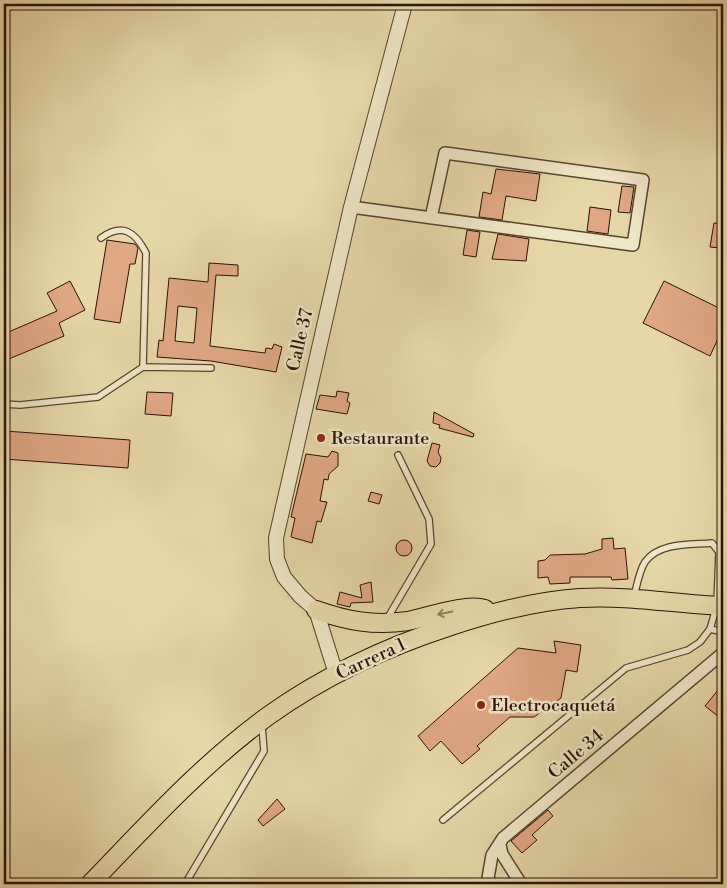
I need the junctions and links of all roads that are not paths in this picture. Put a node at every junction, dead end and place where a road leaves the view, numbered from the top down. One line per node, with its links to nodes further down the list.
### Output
1 (406, 4): 2 (street, Calle 37)
2 (352, 207): 3 (street); 11 (street, Calle 37)
3 (431, 218): 3 (street)
4 (100, 238): 5 (lane)
5 (143, 367): 6 (lane); 7 (lane)
6 (211, 368)
7 (4, 404)
8 (398, 455): 13 (lane)
9 (634, 598): 10 (main road, Carrera 1); 10 (lane); 12 (main road, Carrera 1)
10 (720, 606): 14 (lane)
11 (316, 610): 13 (main road); 17 (street)
12 (492, 613): 13 (main road, one-way to 13); 17 (main road, Carrera 1)
13 (385, 623)
14 (710, 630): 15 (lane); 19 (lane)
15 (723, 632)
16 (723, 652): 20 (street, Calle 34)
17 (336, 674): 18 (main road, Carrera 1)
18 (262, 721): 21 (main road, Carrera 1); 22 (lane)
19 (443, 820)
20 (500, 845): 23 (street, Calle 34); 24 (street)
21 (90, 884)
22 (185, 884)
23 (487, 884)
24 (520, 884)

